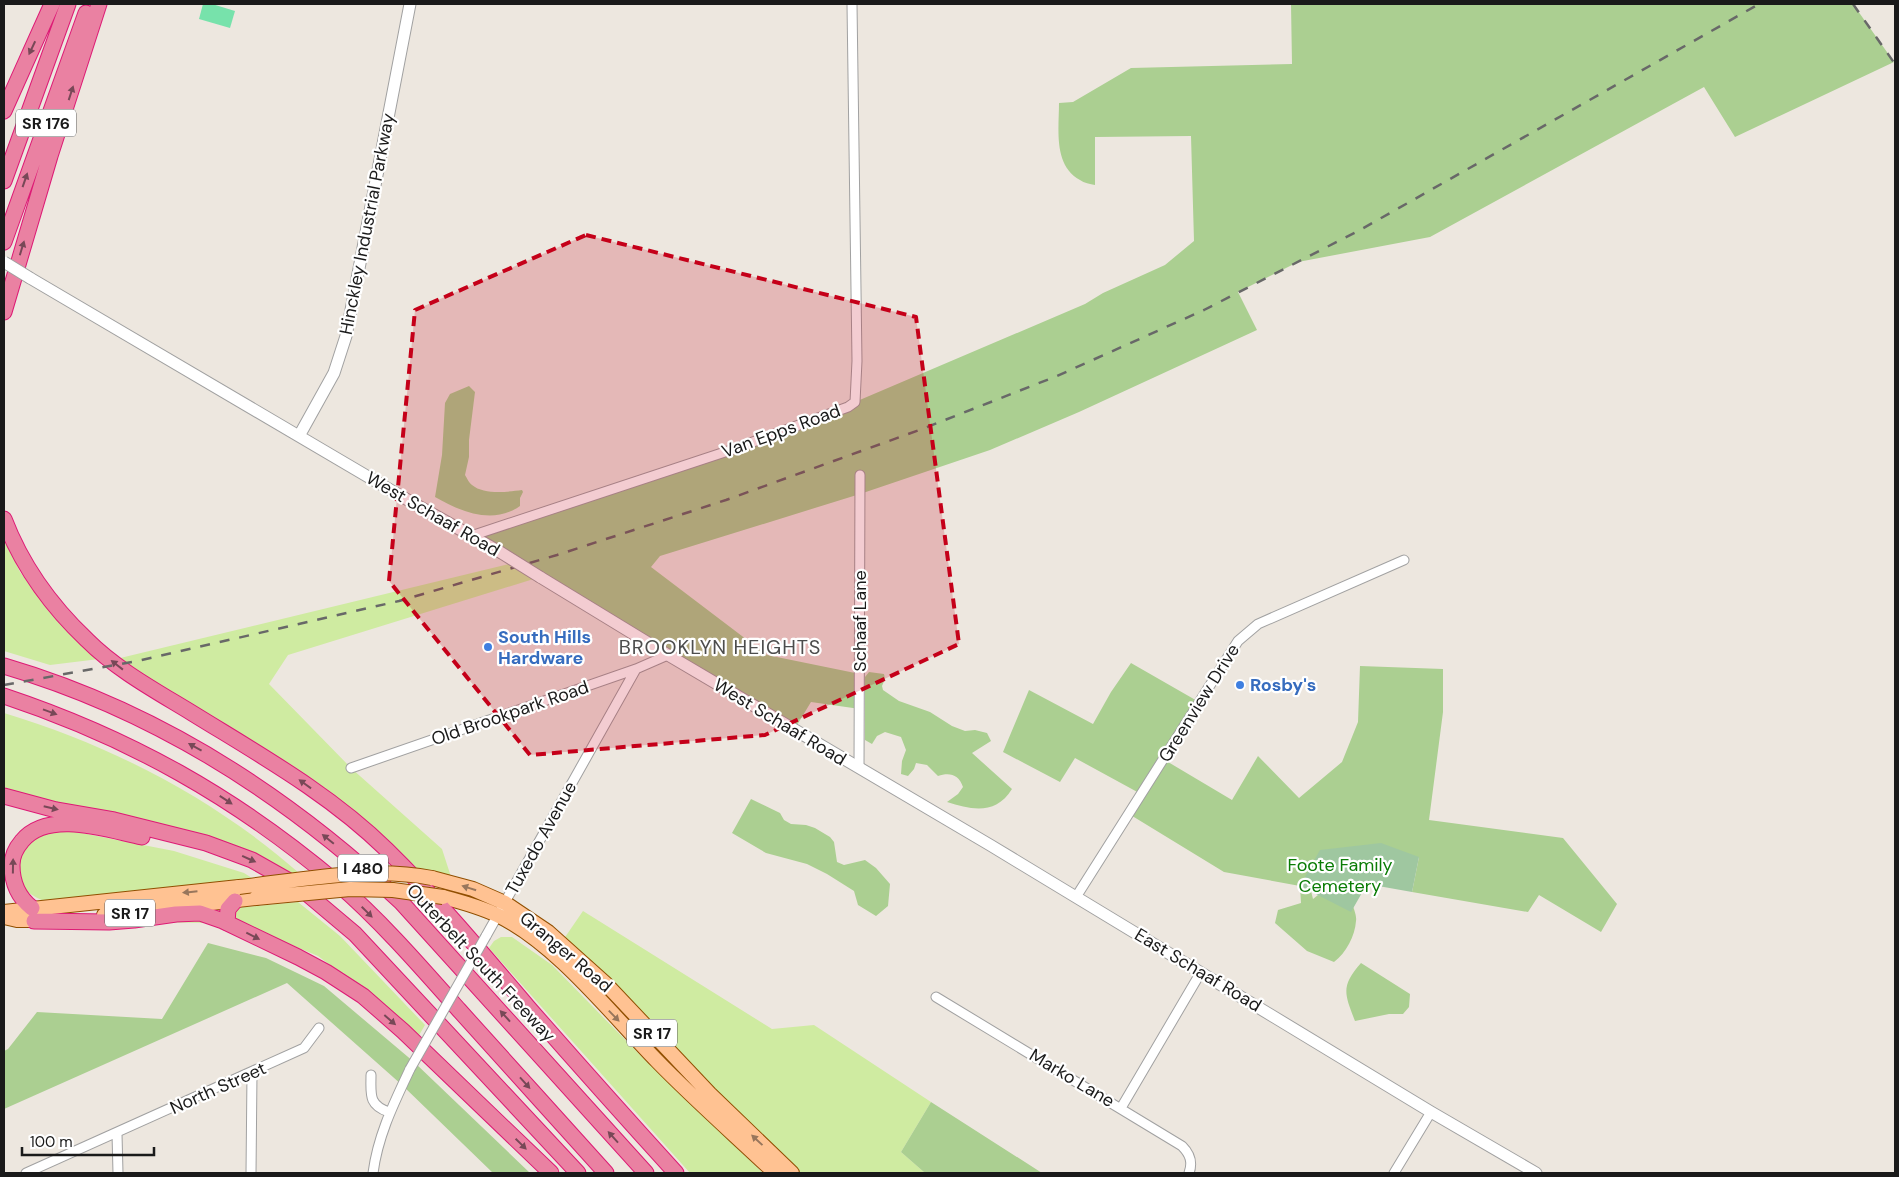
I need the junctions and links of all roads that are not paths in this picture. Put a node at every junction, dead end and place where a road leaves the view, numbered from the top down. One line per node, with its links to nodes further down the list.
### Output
1 (52, 4): 7 (highway, one-way to 7)
2 (68, 4): 8 (highway, SR 176)
3 (90, 4): 9 (highway, SR 176, one-way to 3)
4 (99, 4): 11 (highway, one-way to 4)
5 (410, 4): 12 (street, Hinckley Industrial Parkway)
6 (852, 4): 15 (street, Van Epps Road)
7 (4, 110)
8 (4, 181)
9 (4, 242)
10 (4, 262): 12 (street, West Schaaf Road, bridge)
11 (4, 312)
12 (299, 436): 15 (street, West Schaaf Road)
13 (860, 475): 22 (street, Schaaf Lane)
14 (4, 519): 50 (highway, one-way to 14)
15 (471, 536): 17 (street, West Schaaf Road, bridge)
16 (1404, 560): 26 (street, Greenview Drive)
17 (668, 655): 19 (street, Old Brookpark Road); 22 (street, West Schaaf Road)
18 (4, 666): 49 (highway, Outerbelt South Freeway / I 480, one-way to 18)
19 (636, 669): 21 (street, Old Brookpark Road); 27 (street, Tuxedo Avenue)
20 (4, 696): 48 (highway, I 480, one-way to 48)
21 (351, 768)
22 (859, 768): 26 (street, East Schaaf Road)
23 (4, 796): 24 (highway, one-way to 24)
24 (186, 838): 29 (highway, one-way to 24); 47 (highway, one-way to 47)
25 (237, 894): 27 (main road, Granger Road / SR 17, one-way to 25, bridge); 29 (main road, Granger Road / SR 17); 30 (main road, Granger Road / SR 17, bridge); 32 (highway)
26 (1076, 897): 33 (street, East Schaaf Road)
27 (505, 903): 30 (street, Tuxedo Avenue); 52 (main road, Granger Road / SR 17, one-way to 27)
28 (4, 912): 29 (main road, Granger Road / SR 17)
29 (33, 914): 31 (main road, Granger Road / SR 17); 32 (highway)
30 (498, 916): 39 (street, Tuxedo Avenue, bridge); 51 (main road, Granger Road / SR 17, one-way to 51)
31 (4, 917)
32 (227, 923): 46 (highway, one-way to 46)
33 (1200, 972): 38 (street); 40 (street, East Schaaf Road)
34 (936, 997): 38 (street, Marko Lane)
35 (319, 1028): 36 (street, North Street)
36 (252, 1073): 41 (street, North Street); 44 (street)
37 (372, 1075): 39 (street)
38 (1121, 1108): 53 (street, Marko Lane)
39 (389, 1112): 45 (street, Tuxedo Avenue)
40 (1431, 1112): 54 (street); 55 (street, East Schaaf Road)
41 (117, 1134): 42 (street, North Street); 43 (street)
42 (26, 1173)
43 (118, 1173)
44 (251, 1173)
45 (373, 1173)
46 (551, 1173)
47 (578, 1173)
48 (606, 1173)
49 (646, 1173)
50 (676, 1173)
51 (775, 1173)
52 (792, 1173)
53 (1189, 1173)
54 (1394, 1173)
55 (1536, 1173)

